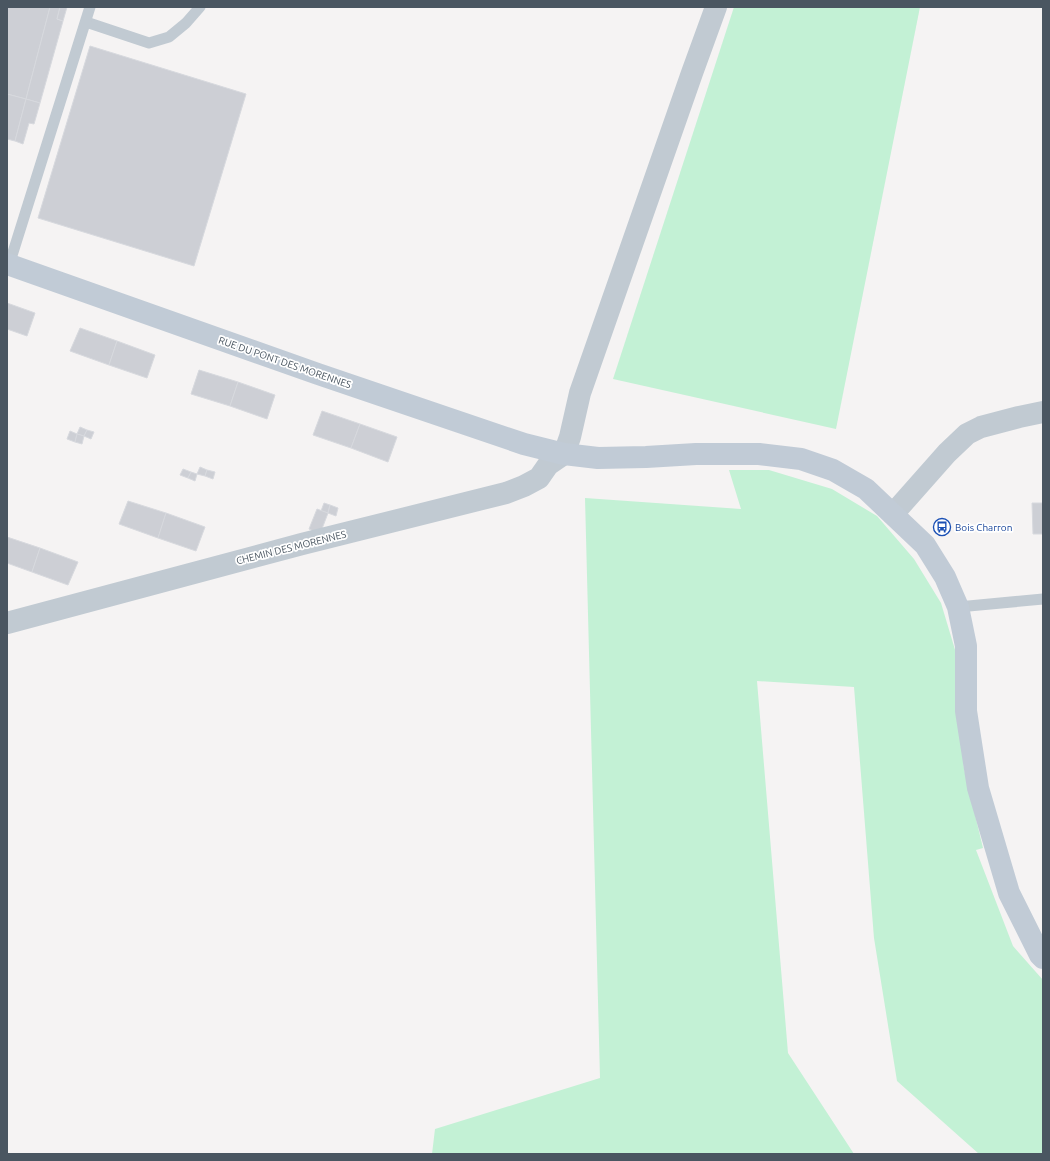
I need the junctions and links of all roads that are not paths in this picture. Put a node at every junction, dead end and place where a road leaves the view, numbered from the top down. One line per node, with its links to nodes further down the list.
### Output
1 (90, 7): 4 (lane)
2 (200, 7): 4 (lane)
3 (716, 7): 7 (street)
4 (86, 22): 5 (lane)
5 (8, 265): 7 (street, RUE DU PONT DES MORENNES)
6 (1043, 412): 8 (street)
7 (564, 454): 8 (street, RUE DU PONT DES MORENNES); 11 (street, CHEMIN DES MORENNES)
8 (893, 514): 10 (street, RUE DU PONT DES MORENNES)
9 (1043, 599): 10 (lane)
10 (958, 607): 12 (street, RUE DU PONT DES MORENNES)
11 (7, 623)
12 (1043, 958)

